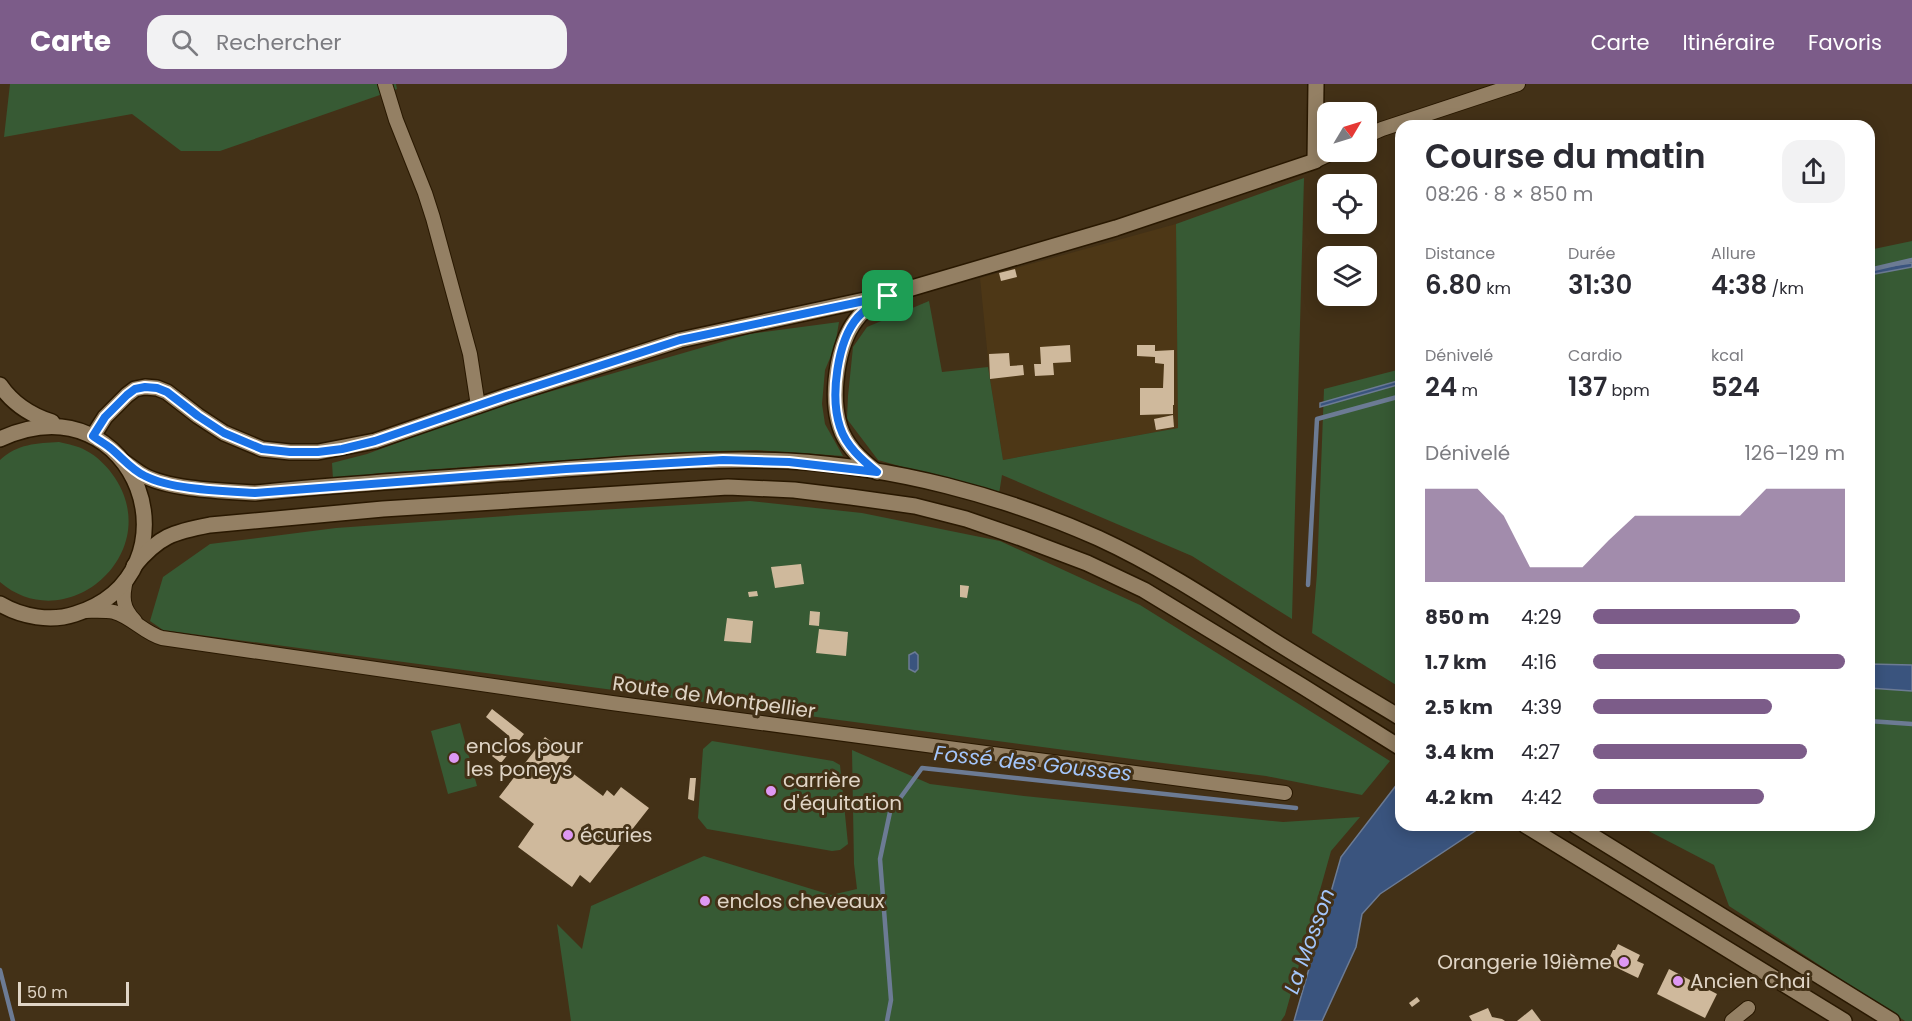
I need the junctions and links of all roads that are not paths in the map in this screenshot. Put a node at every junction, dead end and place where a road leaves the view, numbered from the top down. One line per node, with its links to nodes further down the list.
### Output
1 (385, 84): 12 (street)
2 (1316, 84): 7 (main road)
3 (1518, 84): 4 (street)
4 (1409, 120)
5 (1395, 125): 6 (street)
6 (1377, 131)
7 (1315, 161): 8 (main road)
8 (888, 296): 9 (main road); 10 (main road)
9 (831, 308): 10 (main road); 12 (main road)
10 (857, 318): 17 (main road)
11 (0, 385): 13 (main road)
12 (478, 406): 14 (main road)
13 (63, 426): 14 (main road); 15 (main road)
14 (93, 436): 16 (main road)
15 (0, 439)
16 (124, 462): 17 (main road); 18 (main road)
17 (877, 472): 23 (main road)
18 (134, 566): 19 (main road); 24 (main road)
19 (126, 580): 21 (main road); 22 (street, Route de Montpellier)
20 (0, 604): 21 (main road)
21 (84, 611): 22 (street, Route de Montpellier)
22 (141, 627): 25 (street, Route de Montpellier)
23 (1395, 714)
24 (1395, 745)
25 (1285, 793)
26 (1535, 831): 30 (main road)
27 (1585, 831): 31 (main road)
28 (1748, 1008): 29 (street)
29 (1732, 1021)
30 (1844, 1021)
31 (1892, 1021)

